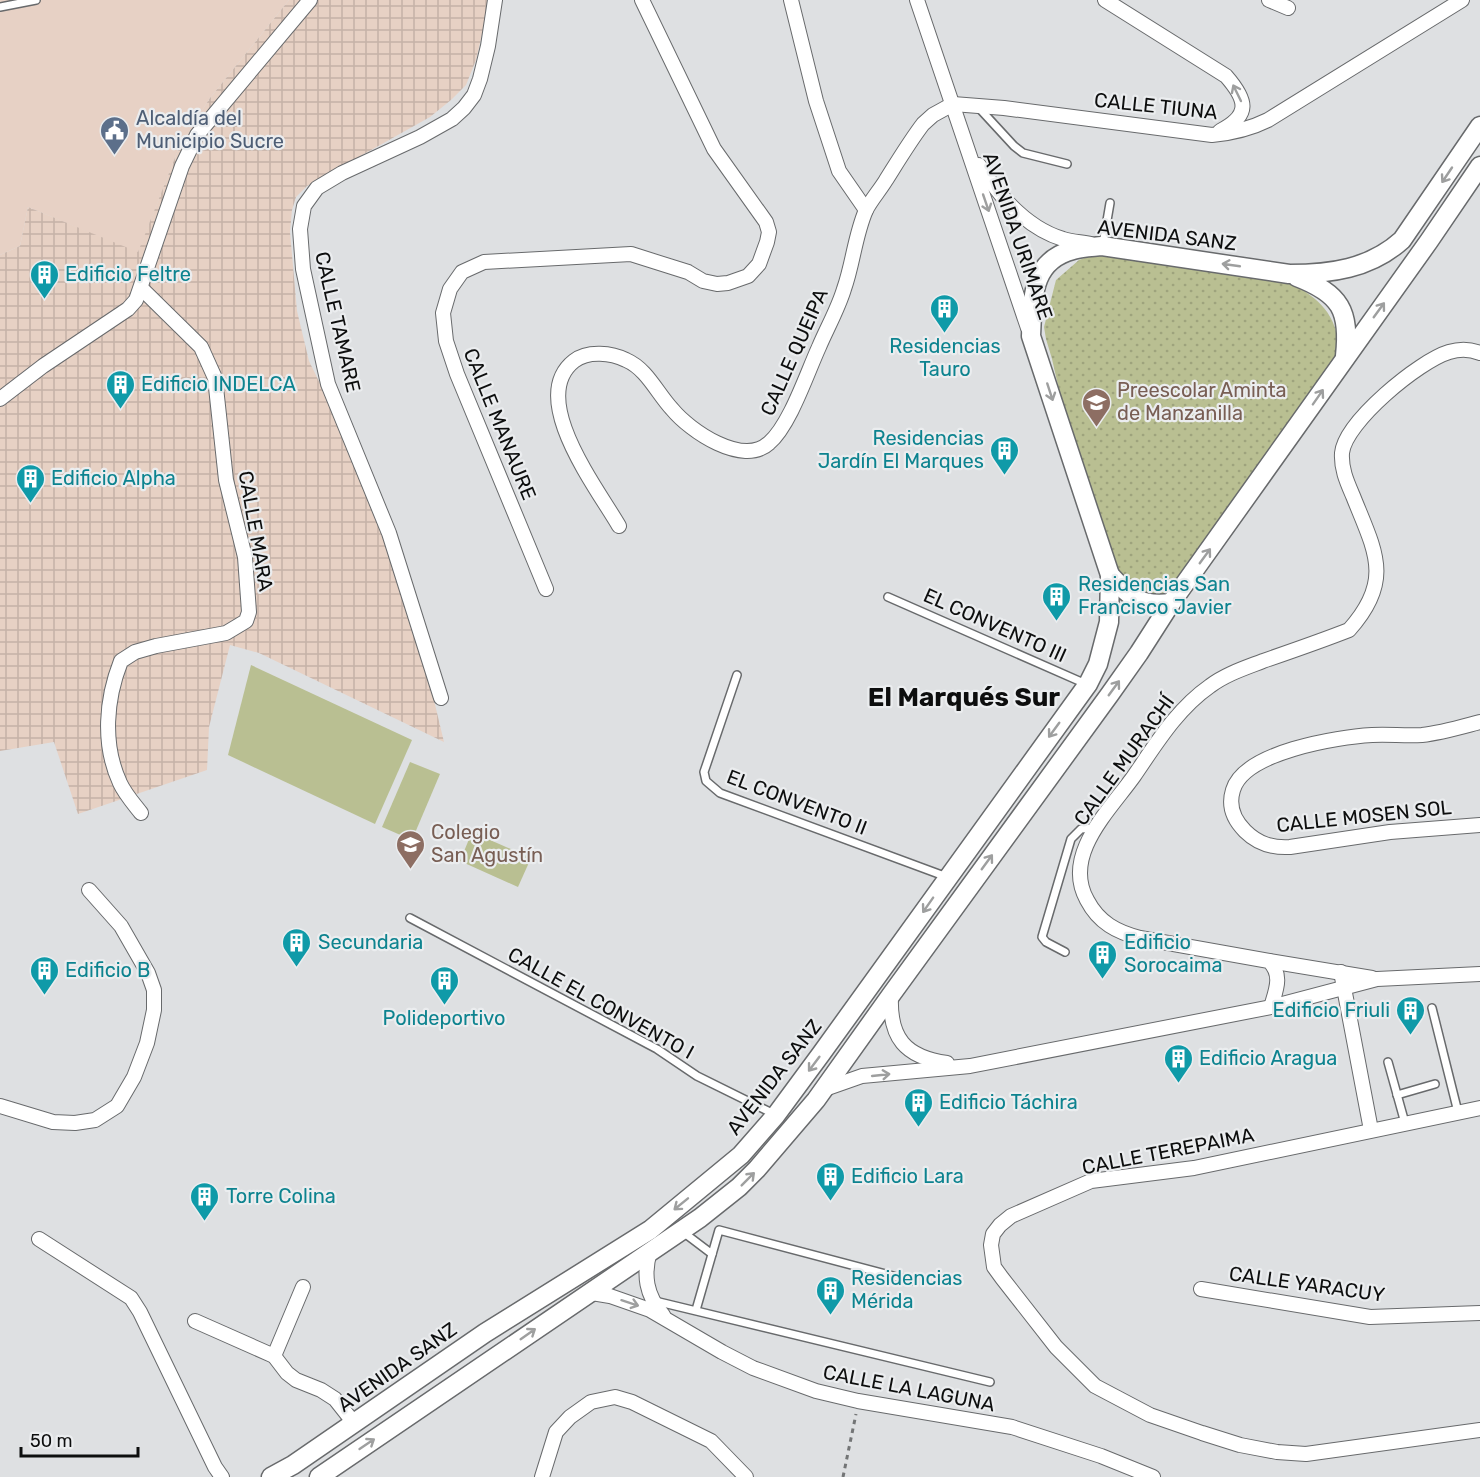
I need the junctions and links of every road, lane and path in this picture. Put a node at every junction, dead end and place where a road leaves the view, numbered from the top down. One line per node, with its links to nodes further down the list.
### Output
1 (36, 0): 10 (lane)
2 (310, 0): 23 (street)
3 (495, 0): 35 (street, CALLE TAMARE)
4 (642, 0): 30 (street, CALLE MANAURE)
5 (791, 0): 20 (street)
6 (917, 0): 12 (street, AVENIDA URIMARE)
7 (1105, 0): 15 (street, one-way to 7)
8 (1269, 0): 11 (street)
9 (1462, 0): 15 (street, CALLE TIUNA)
10 (0, 7)
11 (1288, 8)
12 (953, 104): 13 (street, CALLE TIUNA); 16 (street, AVENIDA URIMARE); 20 (street, CALLE QUEIPA)
13 (977, 106): 15 (street, CALLE TIUNA); 17 (lane)
14 (1480, 126): 22 (street, AVENIDA SANZ, one-way to 22)
15 (1212, 135)
16 (968, 148): 21 (street, AVENIDA URIMARE); 24 (street, AVENIDA URIMARE, one-way to 24)
17 (1067, 164)
18 (1480, 166): 26 (street, one-way to 18)
19 (1110, 203): 21 (lane)
20 (866, 210): 28 (street, CALLE QUEIPA)
21 (1102, 246): 22 (street, AVENIDA SANZ, one-way to 21); 24 (street, AVENIDA SANZ)
22 (1289, 274): 26 (street, AVENIDA SANZ)
23 (141, 288): 27 (street); 37 (street, CALLE MARA)
24 (1031, 336): 29 (street, AVENIDA SANZ, one-way to 29)
25 (1480, 353): 39 (street, CALLE MURACHÍ)
26 (1345, 358): 32 (street, one-way to 26)
27 (0, 399)
28 (619, 526)
29 (1110, 575): 32 (street, AVENIDA SANZ); 34 (street, AVENIDA SANZ)
30 (546, 589)
31 (888, 597): 34 (lane, EL CONVENTO III)
32 (1171, 603): 49 (street, one-way to 32)
33 (737, 675): 40 (lane, EL CONVENTO II)
34 (1088, 684): 40 (street, AVENIDA SANZ, one-way to 40)
35 (441, 698)
36 (1480, 722): 38 (street, CALLE MOSEN SOL)
37 (141, 813)
38 (1480, 825)
39 (1095, 828): 43 (lane); 44 (street, CALLE MURACHÍ)
40 (948, 877): 60 (street, AVENIDA SANZ, one-way to 60)
41 (89, 890): 57 (street)
42 (410, 918): 60 (lane, CALLE EL CONVENTO I)
43 (1065, 952)
44 (1269, 961): 45 (street, CALLE MURACHÍ); 50 (street)
45 (1341, 972): 47 (street, CALLE MURACHÍ); 48 (street)
46 (1480, 974): 47 (street)
47 (1377, 979): 48 (street)
48 (1344, 988): 50 (street); 62 (street)
49 (891, 994): 53 (street); 55 (street)
50 (1271, 1007): 53 (street)
51 (1432, 1008): 59 (lane)
52 (1388, 1062): 56 (lane)
53 (970, 1066): 55 (street, one-way to 53)
54 (1435, 1084): 56 (lane)
55 (825, 1089): 63 (street, one-way to 55)
56 (1397, 1095): 61 (lane)
57 (0, 1106)
58 (1480, 1108): 59 (street, CALLE TEREPAIMA)
59 (1458, 1112): 61 (street, CALLE TEREPAIMA)
60 (776, 1115): 79 (street, AVENIDA SANZ, one-way to 79)
61 (1405, 1123): 62 (street, CALLE TEREPAIMA)
62 (1371, 1130): 80 (street, CALLE TEREPAIMA)
63 (681, 1230): 65 (street); 66 (lane)
64 (39, 1239): 81 (street)
65 (650, 1251): 70 (street); 71 (street, CALLE LA LAGUNA)
66 (712, 1254): 67 (lane); 72 (lane)
67 (912, 1281)
68 (303, 1287): 76 (street)
69 (1201, 1288): 73 (street, CALLE YARACUY)
70 (592, 1293): 74 (street, CALLE LA LAGUNA, one-way to 74); 83 (street, one-way to 70)
71 (653, 1301): 72 (lane); 74 (street, CALLE LA LAGUNA)
72 (696, 1310): 77 (lane)
73 (1480, 1313)
74 (666, 1319): 78 (street, CALLE LA LAGUNA)
75 (195, 1321): 76 (street)
76 (274, 1356): 79 (street)
77 (990, 1382)
78 (858, 1401): 86 (path); 87 (street, CALLE LA LAGUNA)
79 (354, 1423): 82 (street, AVENIDA SANZ)
80 (1480, 1430)
81 (222, 1477)
82 (271, 1477)
83 (319, 1477)
84 (542, 1477): 85 (street)
85 (746, 1477)
86 (843, 1477)
87 (1152, 1477)

